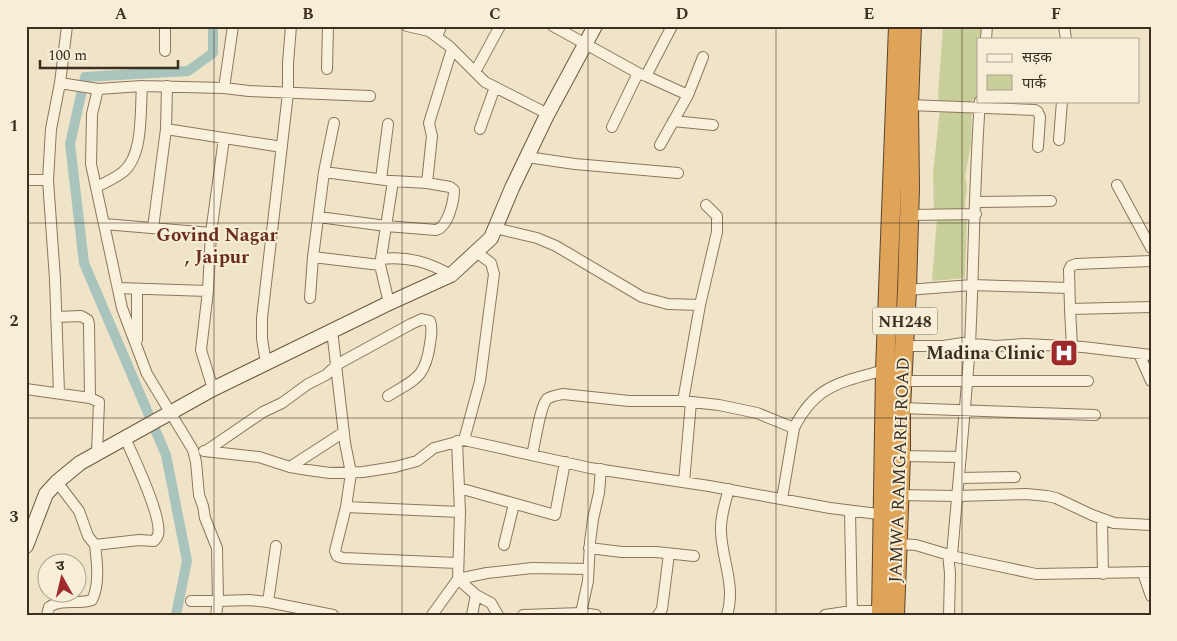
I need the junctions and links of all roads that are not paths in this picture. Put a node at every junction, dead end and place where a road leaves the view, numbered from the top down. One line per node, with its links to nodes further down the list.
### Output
1 (68, 26): 22 (street)
2 (165, 26): 17 (street)
3 (233, 26): 27 (street)
4 (290, 26): 28 (street)
5 (328, 26): 19 (street)
6 (406, 26): 14 (street)
7 (441, 26): 14 (street)
8 (500, 26): 20 (street)
9 (552, 26): 15 (street)
10 (596, 26): 15 (street)
11 (672, 26): 21 (street)
12 (898, 26): 95 (highway, JAMWA RAMGARH ROAD / NH248)
13 (912, 26): 33 (highway, JAMWA RAMGARH ROAD / NH248)
14 (437, 37): 16 (street)
15 (586, 44): 21 (street); 34 (street)
16 (452, 50): 20 (street); 54 (street)
17 (165, 51)
18 (703, 57): 29 (street)
19 (327, 69)
20 (475, 72): 25 (street)
21 (642, 75): 29 (street); 39 (street)
22 (64, 84): 26 (street); 52 (street)
23 (142, 86): 24 (street); 26 (street); 56 (street)
24 (167, 86): 27 (street); 40 (street)
25 (495, 87): 34 (street); 41 (street)
26 (94, 88): 56 (street)
27 (224, 88): 28 (street)
28 (288, 93): 30 (street); 45 (street)
29 (688, 95): 35 (street)
30 (370, 96)
31 (1062, 102): 43 (street)
32 (980, 104): 33 (street); 46 (street); 58 (street)
33 (909, 105): 61 (highway, JAMWA RAMGARH ROAD / NH248)
34 (548, 114): 47 (street)
35 (673, 121): 38 (street); 44 (street)
36 (334, 123): 48 (street)
37 (388, 124): 50 (street)
38 (713, 125)
39 (612, 127)
40 (166, 129): 42 (street); 65 (street)
41 (480, 129)
42 (224, 138): 45 (street); 67 (street)
43 (1059, 140)
44 (660, 145)
45 (282, 147): 93 (street)
46 (1038, 147)
47 (527, 157): 49 (street); 66 (street)
48 (324, 172): 50 (street); 62 (street)
49 (678, 172)
50 (381, 179): 53 (street)
51 (26, 180): 52 (street)
52 (48, 180): 85 (street)
53 (393, 181): 54 (street); 64 (street)
54 (428, 183): 64 (street)
55 (1117, 185): 68 (street)
56 (96, 187): 63 (street)
57 (1051, 201): 58 (street)
58 (976, 202): 60 (street)
59 (706, 205): 82 (street)
60 (976, 214): 61 (street); 74 (street)
61 (909, 215): 78 (highway, JAMWA RAMGARH ROAD / NH248)
62 (319, 217): 64 (street); 70 (street)
63 (104, 224): 65 (street); 75 (street)
64 (386, 226): 72 (street)
65 (153, 228): 67 (street)
66 (496, 228): 69 (street); 82 (street)
67 (211, 233): 79 (street)
68 (1151, 248)
69 (476, 252): 73 (street); 113 (street)
70 (313, 257): 72 (street); 80 (street)
71 (1151, 261): 76 (street)
72 (380, 262): 73 (street); 81 (street)
73 (451, 275): 81 (street)
74 (972, 285): 76 (street); 78 (street); 87 (street)
75 (118, 288): 77 (street); 89 (street)
76 (1069, 288): 84 (street)
77 (137, 289): 79 (street); 89 (street)
78 (907, 290): 88 (highway, JAMWA RAMGARH ROAD / NH248)
79 (208, 291): 101 (street)
80 (310, 298)
81 (389, 303): 86 (street)
82 (700, 305): 105 (street)
83 (1151, 307): 84 (street)
84 (1070, 309): 90 (street)
85 (56, 317): 102 (street); 104 (street)
86 (332, 330): 93 (street); 94 (street)
87 (970, 343): 88 (street); 90 (street); 97 (street)
88 (903, 346): 96 (highway, JAMWA RAMGARH ROAD / NH248)
89 (137, 347): 108 (street)
90 (1072, 347): 91 (street)
91 (1139, 354): 92 (street); 99 (street)
92 (1151, 355)
93 (266, 363): 101 (street)
94 (336, 366): 103 (street); 111 (street); 115 (street)
95 (885, 370): 110 (street); 137 (highway, JAMWA RAMGARH ROAD / NH248)
96 (902, 380): 97 (street); 106 (highway, JAMWA RAMGARH ROAD / NH248)
97 (967, 380): 98 (street); 107 (street)
98 (1088, 381)
99 (1151, 382)
100 (26, 389): 102 (street)
101 (213, 389): 108 (street)
102 (59, 394): 104 (street)
103 (388, 396)
104 (90, 398): 116 (street)
105 (687, 402): 110 (street); 117 (street); 127 (street)
106 (901, 408): 107 (street); 118 (highway, JAMWA RAMGARH ROAD / NH248)
107 (965, 409): 109 (street); 119 (street)
108 (165, 415): 112 (street); 114 (street)
109 (1094, 415)
110 (794, 428): 132 (street)
111 (344, 432): 121 (street); 123 (street)
112 (130, 435): 116 (street); 141 (street)
113 (461, 441): 117 (street); 123 (street); 128 (street)
114 (193, 450): 115 (street); 157 (street)
115 (206, 451): 121 (street)
116 (97, 453): 126 (street)
117 (532, 455): 120 (street)
118 (901, 456): 119 (street); 130 (highway, JAMWA RAMGARH ROAD / NH248)
119 (961, 457): 125 (street)
120 (565, 462): 122 (street); 133 (street)
121 (290, 468): 123 (street)
122 (601, 469): 127 (street); 145 (street)
123 (351, 473): 134 (street)
124 (1015, 477): 125 (street)
125 (959, 478): 131 (street)
126 (56, 482): 141 (street); 143 (street)
127 (684, 482): 129 (street)
128 (459, 488): 133 (street); 136 (street)
129 (729, 490): 132 (street); 171 (street)
130 (899, 495): 131 (street); 137 (highway, JAMWA RAMGARH ROAD / NH248)
131 (957, 496): 138 (street); 147 (street)
132 (782, 499): 135 (street)
133 (514, 504): 142 (street)
134 (346, 507): 136 (street); 149 (street)
135 (850, 510): 137 (street); 160 (street)
136 (460, 512): 149 (street)
137 (890, 515): 140 (highway, JAMWA RAMGARH ROAD / NH248); 161 (highway, JAMWA RAMGARH ROAD / NH248)
138 (1102, 518): 139 (street); 152 (street)
139 (1151, 524)
140 (896, 544): 147 (street); 161 (highway, JAMWA RAMGARH ROAD / NH248)
141 (95, 545): 162 (street)
142 (504, 545)
143 (26, 546)
144 (276, 546): 158 (street)
145 (590, 548): 146 (street); 150 (street)
146 (669, 554): 148 (street); 170 (street)
147 (950, 555): 152 (street); 173 (street)
148 (694, 556)
149 (457, 563): 153 (street)
150 (588, 568): 153 (street); 159 (street)
151 (1147, 572): 152 (street); 155 (street)
152 (1103, 574)
153 (458, 579): 154 (street); 165 (street)
154 (476, 595): 166 (street); 167 (street)
155 (1151, 596)
156 (191, 601): 157 (street)
157 (218, 601): 158 (street); 163 (street)
158 (268, 602): 164 (street)
159 (581, 613): 168 (street); 169 (street)
160 (852, 613): 161 (street); 172 (street)
161 (886, 613)
162 (47, 615)
163 (216, 615)
164 (333, 615)
165 (432, 615)
166 (472, 615)
167 (498, 615)
168 (523, 615)
169 (596, 615)
170 (658, 615)
171 (727, 615)
172 (825, 615)
173 (949, 615)

